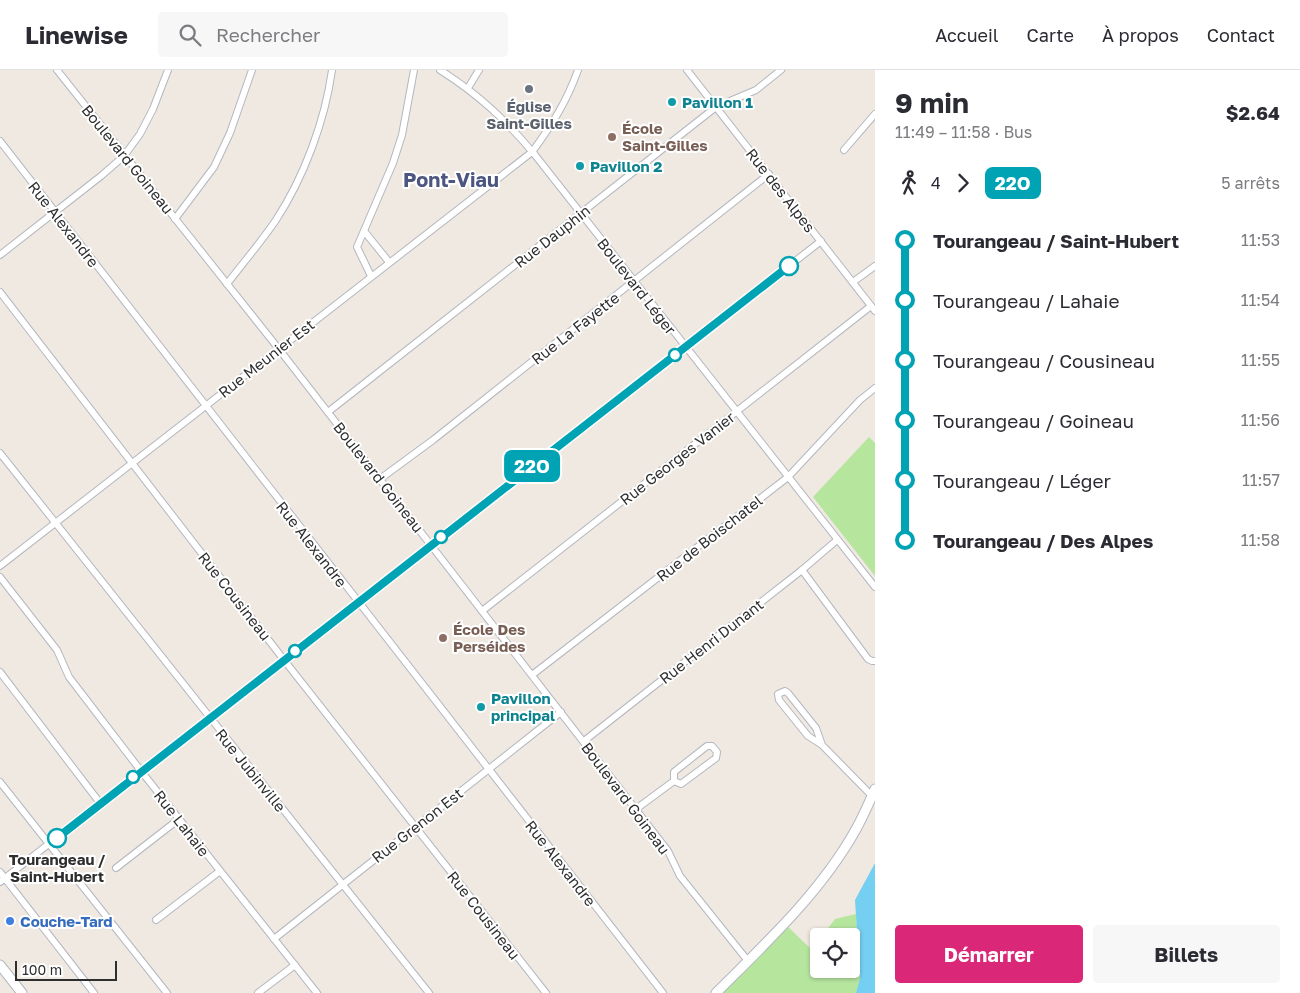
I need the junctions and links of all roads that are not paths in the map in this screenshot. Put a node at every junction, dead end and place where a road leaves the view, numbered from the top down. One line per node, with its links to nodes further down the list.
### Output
1 (57, 70): 17 (street, Boulevard Goineau)
2 (168, 70): 17 (street)
3 (252, 70): 21 (street)
4 (332, 70): 30 (street)
5 (414, 70): 22 (street)
6 (440, 70): 11 (street, Boulevard Léger)
7 (479, 70): 11 (street)
8 (578, 70): 16 (street, Rue Meunier Est)
9 (686, 70): 12 (street, Rue des Alpes)
10 (781, 70): 12 (street, Rue Dauphin)
11 (468, 88): 16 (street, Boulevard Léger)
12 (716, 107): 18 (street, Rue des Alpes); 20 (street, Rue Dauphin)
13 (875, 114): 15 (street)
14 (0, 141): 19 (street, Rue Alexandre)
15 (844, 150)
16 (532, 152): 20 (street, Boulevard Léger); 25 (street, Rue Meunier Est)
17 (124, 156): 19 (street); 21 (street, Boulevard Goineau)
18 (769, 174): 23 (street, Rue des Alpes); 28 (street, Rue La Fayette)
19 (56, 212): 24 (street); 36 (street, Rue Alexandre)
20 (582, 213): 28 (street, Boulevard Léger); 37 (street, Rue Dauphin)
21 (175, 219): 30 (street, Boulevard Goineau)
22 (364, 232): 25 (street); 27 (street)
23 (821, 241): 29 (street, Rue des Alpes); 33 (street)
24 (0, 255)
25 (389, 262): 27 (street, Rue Meunier Est)
26 (875, 266): 29 (street)
27 (371, 276): 34 (street, Rue Meunier Est)
28 (633, 281): 33 (street, Boulevard Léger); 42 (street, Rue La Fayette)
29 (853, 282): 32 (street, Rue des Alpes)
30 (227, 284): 34 (street, Boulevard Goineau)
31 (0, 292): 40 (street, Rue Cousineau)
32 (873, 308): 38 (street, Rue Georges Vanier)
33 (685, 347): 38 (street, Boulevard Léger); 45 (street)
34 (278, 348): 36 (street, Rue Meunier Est); 37 (street, Boulevard Goineau)
35 (875, 388): 41 (street, Rue de Boischatel)
36 (205, 406): 40 (street, Rue Meunier Est); 50 (street, Rue Alexandre)
37 (328, 412): 42 (street, Boulevard Goineau)
38 (736, 412): 41 (street, Boulevard Léger); 51 (street, Rue Georges Vanier)
39 (0, 453): 43 (street, Rue Jubinville)
40 (132, 463): 43 (street, Rue Meunier Est); 52 (street, Rue Cousineau)
41 (788, 477): 44 (street, Boulevard Léger); 55 (street, Rue de Boischatel)
42 (380, 479): 45 (street, Boulevard Goineau)
43 (55, 523): 46 (street, Rue Meunier Est); 57 (street, Rue Jubinville)
44 (838, 540): 47 (street, Rue Henri Dunant); 49 (street, Boulevard Léger)
45 (431, 545): 50 (street); 51 (street, Boulevard Goineau)
46 (0, 566)
47 (802, 570): 53 (street); 58 (street, Rue Henri Dunant)
48 (0, 577): 61 (street, Rue Lahaie)
49 (875, 587)
50 (358, 602): 52 (street); 60 (street, Rue Alexandre)
51 (482, 611): 55 (street, Boulevard Goineau)
52 (284, 660): 57 (street); 68 (street, Rue Cousineau)
53 (875, 661)
54 (0, 672): 65 (street)
55 (532, 675): 56 (street, Boulevard Goineau)
56 (561, 712): 58 (street, Boulevard Goineau); 60 (street, Rue Grenon Est)
57 (210, 718): 61 (street); 73 (street, Rue Jubinville)
58 (584, 741): 66 (street, Boulevard Goineau)
59 (822, 744): 59 (street); 64 (street)
60 (488, 769): 68 (street, Rue Grenon Est); 86 (street, Rue Alexandre)
61 (141, 771): 65 (street); 67 (street, Rue Lahaie)
62 (674, 781): 62 (street); 66 (street)
63 (0, 782): 69 (street)
64 (873, 792): 76 (street)
65 (100, 803): 69 (street)
66 (636, 809): 76 (street, Boulevard Goineau)
67 (179, 819): 70 (street); 71 (street, Rue Lahaie)
68 (415, 827): 73 (street, Rue Grenon Est); 85 (street, Rue Cousineau)
69 (49, 844): 72 (street); 81 (street)
70 (116, 868)
71 (220, 871): 74 (street); 75 (street, Rue Lahaie)
72 (1, 877): 80 (street)
73 (342, 884): 75 (street, Rue Grenon Est); 84 (street, Rue Jubinville)
74 (156, 920)
75 (274, 938): 77 (street, Rue Lahaie)
76 (748, 961): 87 (street)
77 (295, 965): 82 (street); 83 (street, Rue Lahaie)
78 (0, 966): 79 (street)
79 (22, 993)
80 (94, 993)
81 (167, 993)
82 (258, 993)
83 (317, 993)
84 (429, 993)
85 (546, 993)
86 (663, 993)
87 (716, 993)

